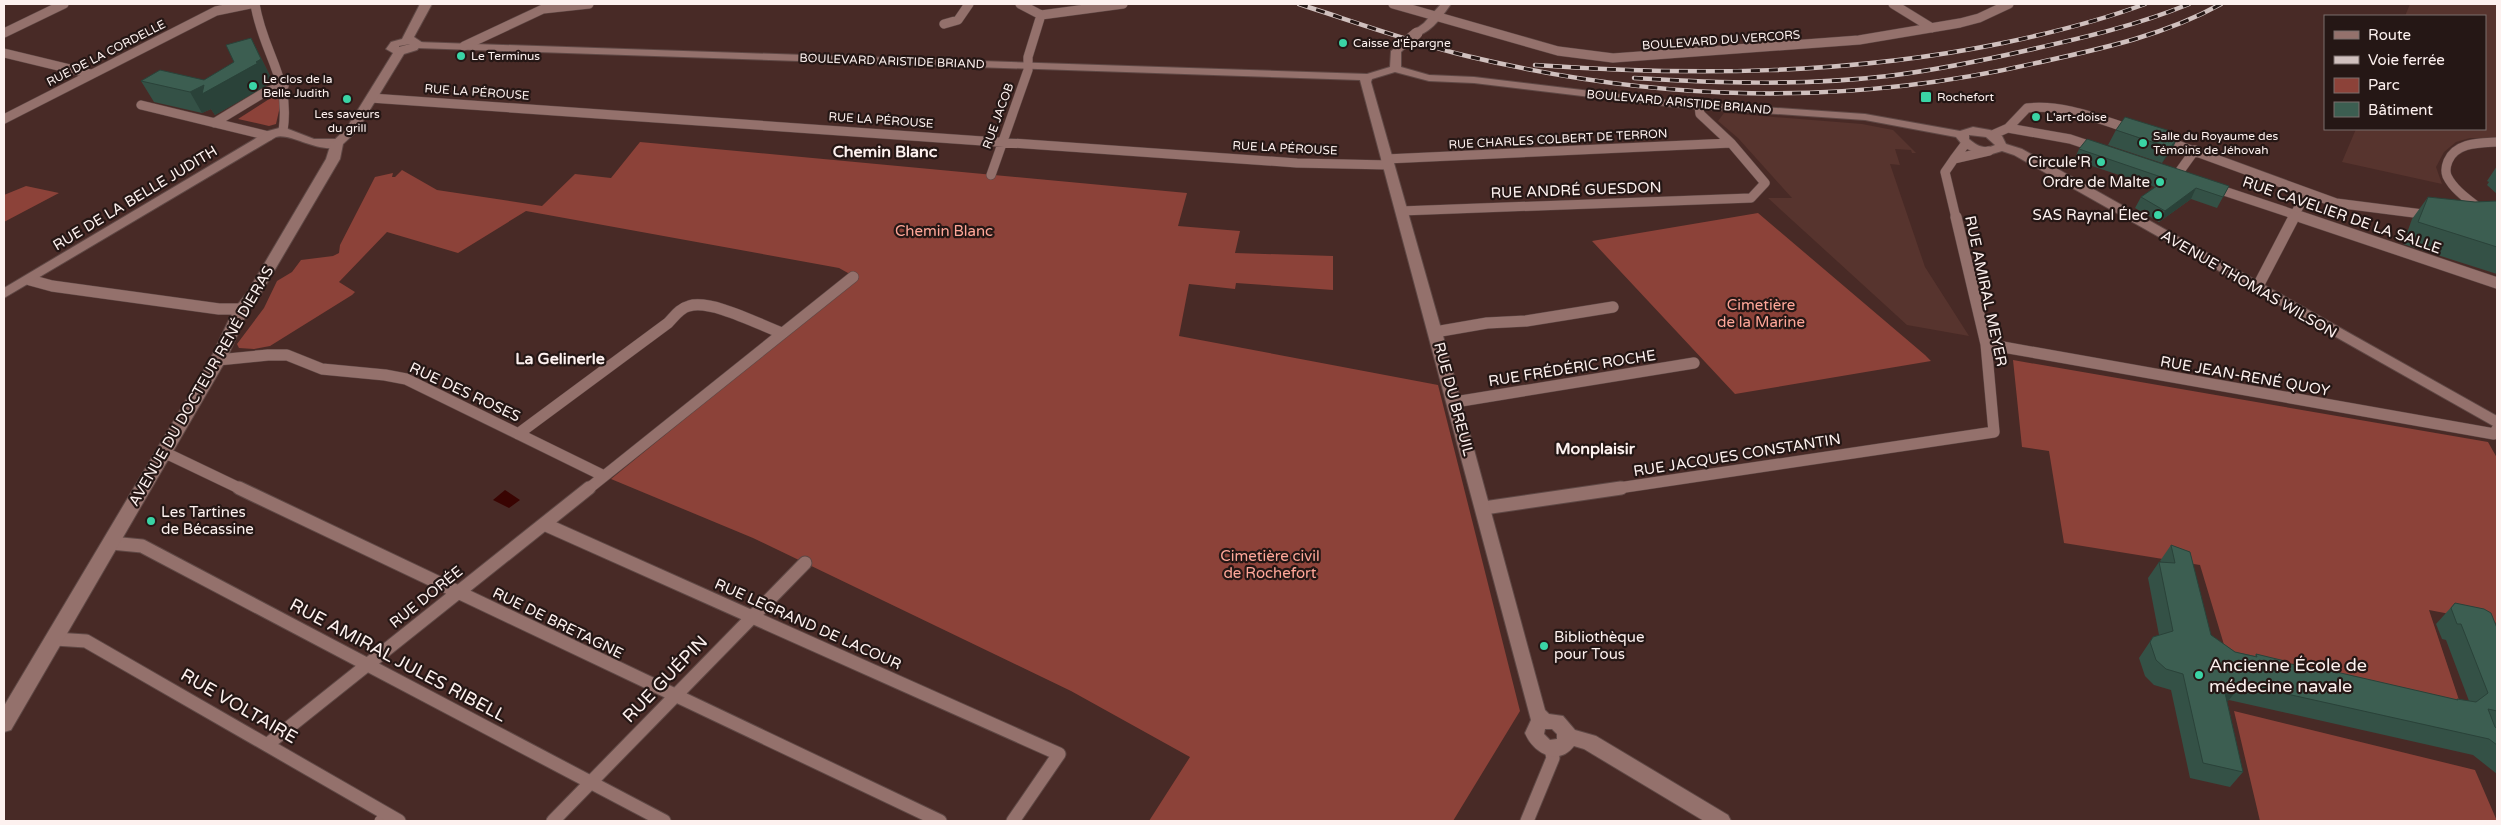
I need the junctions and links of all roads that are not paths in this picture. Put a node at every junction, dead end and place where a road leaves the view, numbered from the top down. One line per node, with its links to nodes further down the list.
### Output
1 (64, 4): 17 (street)
2 (250, 4): 24 (street, RUE DE LA CORDELLE)
3 (255, 4): 26 (street)
4 (426, 4): 18 (main road)
5 (589, 4): 19 (street)
6 (969, 4): 15 (street)
7 (1020, 4): 13 (street)
8 (1123, 4): 13 (street)
9 (1393, 4): 14 (street, BOULEVARD DU VERCORS)
10 (1446, 4): 14 (street)
11 (1892, 4): 16 (street)
12 (2009, 4): 16 (street, BOULEVARD DU VERCORS)
13 (1041, 16): 22 (street, RUE JACOB)
14 (1434, 17): 16 (street, BOULEVARD DU VERCORS); 23 (street, bridge)
15 (944, 24)
16 (1932, 28)
17 (4, 33)
18 (412, 42): 19 (street, BOULEVARD ARISTIDE BRIAND); 20 (main road)
19 (464, 46): 22 (street, BOULEVARD ARISTIDE BRIAND)
20 (400, 51): 27 (main road, AVENUE DU DOCTEUR RENÉ DIERAS)
21 (4, 53): 24 (street)
22 (1027, 65): 25 (street, BOULEVARD ARISTIDE BRIAND); 37 (street, RUE JACOB)
23 (1395, 69): 25 (street, BOULEVARD ARISTIDE BRIAND); 29 (street, BOULEVARD ARISTIDE BRIAND)
24 (91, 74): 30 (street, RUE DE LA CORDELLE)
25 (1367, 76): 45 (street, RUE DU BREUIL)
26 (284, 86): 31 (street); 33 (street)
27 (371, 98): 37 (street, RUE LA PÉROUSE); 39 (main road, AVENUE DU DOCTEUR RENÉ DIERAS)
28 (141, 105): 31 (street)
29 (1699, 106): 36 (street, BOULEVARD ARISTIDE BRIAND); 40 (street)
30 (4, 120)
31 (214, 123): 35 (street)
32 (2008, 128): 34 (street); 42 (street); 43 (street)
33 (284, 131): 35 (street, RUE DE LA BELLE JUDITH); 39 (street)
34 (1992, 135): 36 (street); 41 (street)
35 (268, 136): 55 (street, RUE DE LA BELLE JUDITH)
36 (1965, 139): 41 (street, AVENUE THOMAS WILSON); 44 (street, RUE AMIRAL MEYER)
37 (1002, 141): 45 (street, RUE LA PÉROUSE); 46 (street, RUE JACOB)
38 (2497, 142): 53 (street)
39 (337, 143): 60 (main road, AVENUE DU DOCTEUR RENÉ DIERAS)
40 (1731, 143): 45 (street, RUE CHARLES COLBERT DE TERRON); 50 (street, RUE ANDRÉ GUESDON)
41 (1995, 148): 44 (street); 57 (street, AVENUE THOMAS WILSON)
42 (2195, 150): 47 (street); 49 (street)
43 (2106, 151)
44 (1954, 160): 63 (street, RUE AMIRAL MEYER)
45 (1388, 162): 50 (street, RUE DU BREUIL)
46 (991, 175)
47 (2177, 175)
48 (2203, 184): 51 (street, RUE CAVELIER DE LA SALLE)
49 (2306, 192): 51 (street); 52 (street)
50 (1401, 211): 61 (street, RUE DU BREUIL)
51 (2295, 215): 56 (street, RUE CAVELIER DE LA SALLE); 57 (street)
52 (2437, 216)
53 (2476, 216)
54 (853, 277): 62 (street, RUE DORÉE)
55 (30, 280): 58 (street, RUE DE LA BELLE JUDITH); 60 (street)
56 (2497, 282)
57 (2256, 288): 67 (street, AVENUE THOMAS WILSON)
58 (4, 294)
59 (1613, 307): 61 (street)
60 (241, 309): 64 (main road, AVENUE DU DOCTEUR RENÉ DIERAS)
61 (1435, 332): 66 (street, RUE DU BREUIL)
62 (782, 333): 69 (street); 71 (street, RUE DORÉE)
63 (1986, 344): 67 (street, RUE JEAN-RENÉ QUOY); 68 (street, RUE AMIRAL MEYER)
64 (218, 360): 69 (street, RUE DES ROSES); 70 (main road, AVENUE DU DOCTEUR RENÉ DIERAS)
65 (1694, 363): 66 (street, RUE FRÉDÉRIC ROCHE)
66 (1455, 402): 72 (street, RUE DU BREUIL)
67 (2496, 431)
68 (1994, 432): 72 (street, RUE JACQUES CONSTANTIN)
69 (518, 434): 71 (street, RUE DES ROSES)
70 (163, 454): 74 (main road, AVENUE DU DOCTEUR RENÉ DIERAS); 76 (street, RUE DE BRETAGNE)
71 (604, 476): 73 (street, RUE DORÉE)
72 (1484, 508): 81 (street, RUE DU BREUIL)
73 (544, 524): 76 (street, RUE DORÉE); 77 (street, RUE LEGRAND DE LACOUR)
74 (111, 543): 78 (main road, AVENUE DU DOCTEUR RENÉ DIERAS); 79 (street, RUE AMIRAL JULES RIBELL)
75 (805, 563): 77 (street, RUE GUÉPIN)
76 (458, 592): 79 (street, RUE DORÉE); 80 (street, RUE DE BRETAGNE)
77 (752, 616): 80 (street, RUE GUÉPIN); 91 (street, RUE LEGRAND DE LACOUR)
78 (55, 639): 82 (main road, AVENUE DU DOCTEUR RENÉ DIERAS); 84 (street, RUE VOLTAIRE)
79 (367, 665): 84 (street, RUE DORÉE); 86 (street, RUE AMIRAL JULES RIBELL)
80 (674, 696): 86 (street, RUE GUÉPIN); 90 (street, RUE DE BRETAGNE)
81 (1544, 721): 83 (street); 85 (street)
82 (4, 724)
83 (1568, 736): 85 (street); 93 (street)
84 (268, 744): 87 (street, RUE VOLTAIRE)
85 (1551, 749): 92 (street)
86 (591, 783): 88 (street, RUE GUÉPIN); 89 (street, RUE AMIRAL JULES RIBELL)
87 (389, 819)
88 (553, 821)
89 (664, 821)
90 (940, 821)
91 (1013, 821)
92 (1527, 821)
93 (1721, 821)

